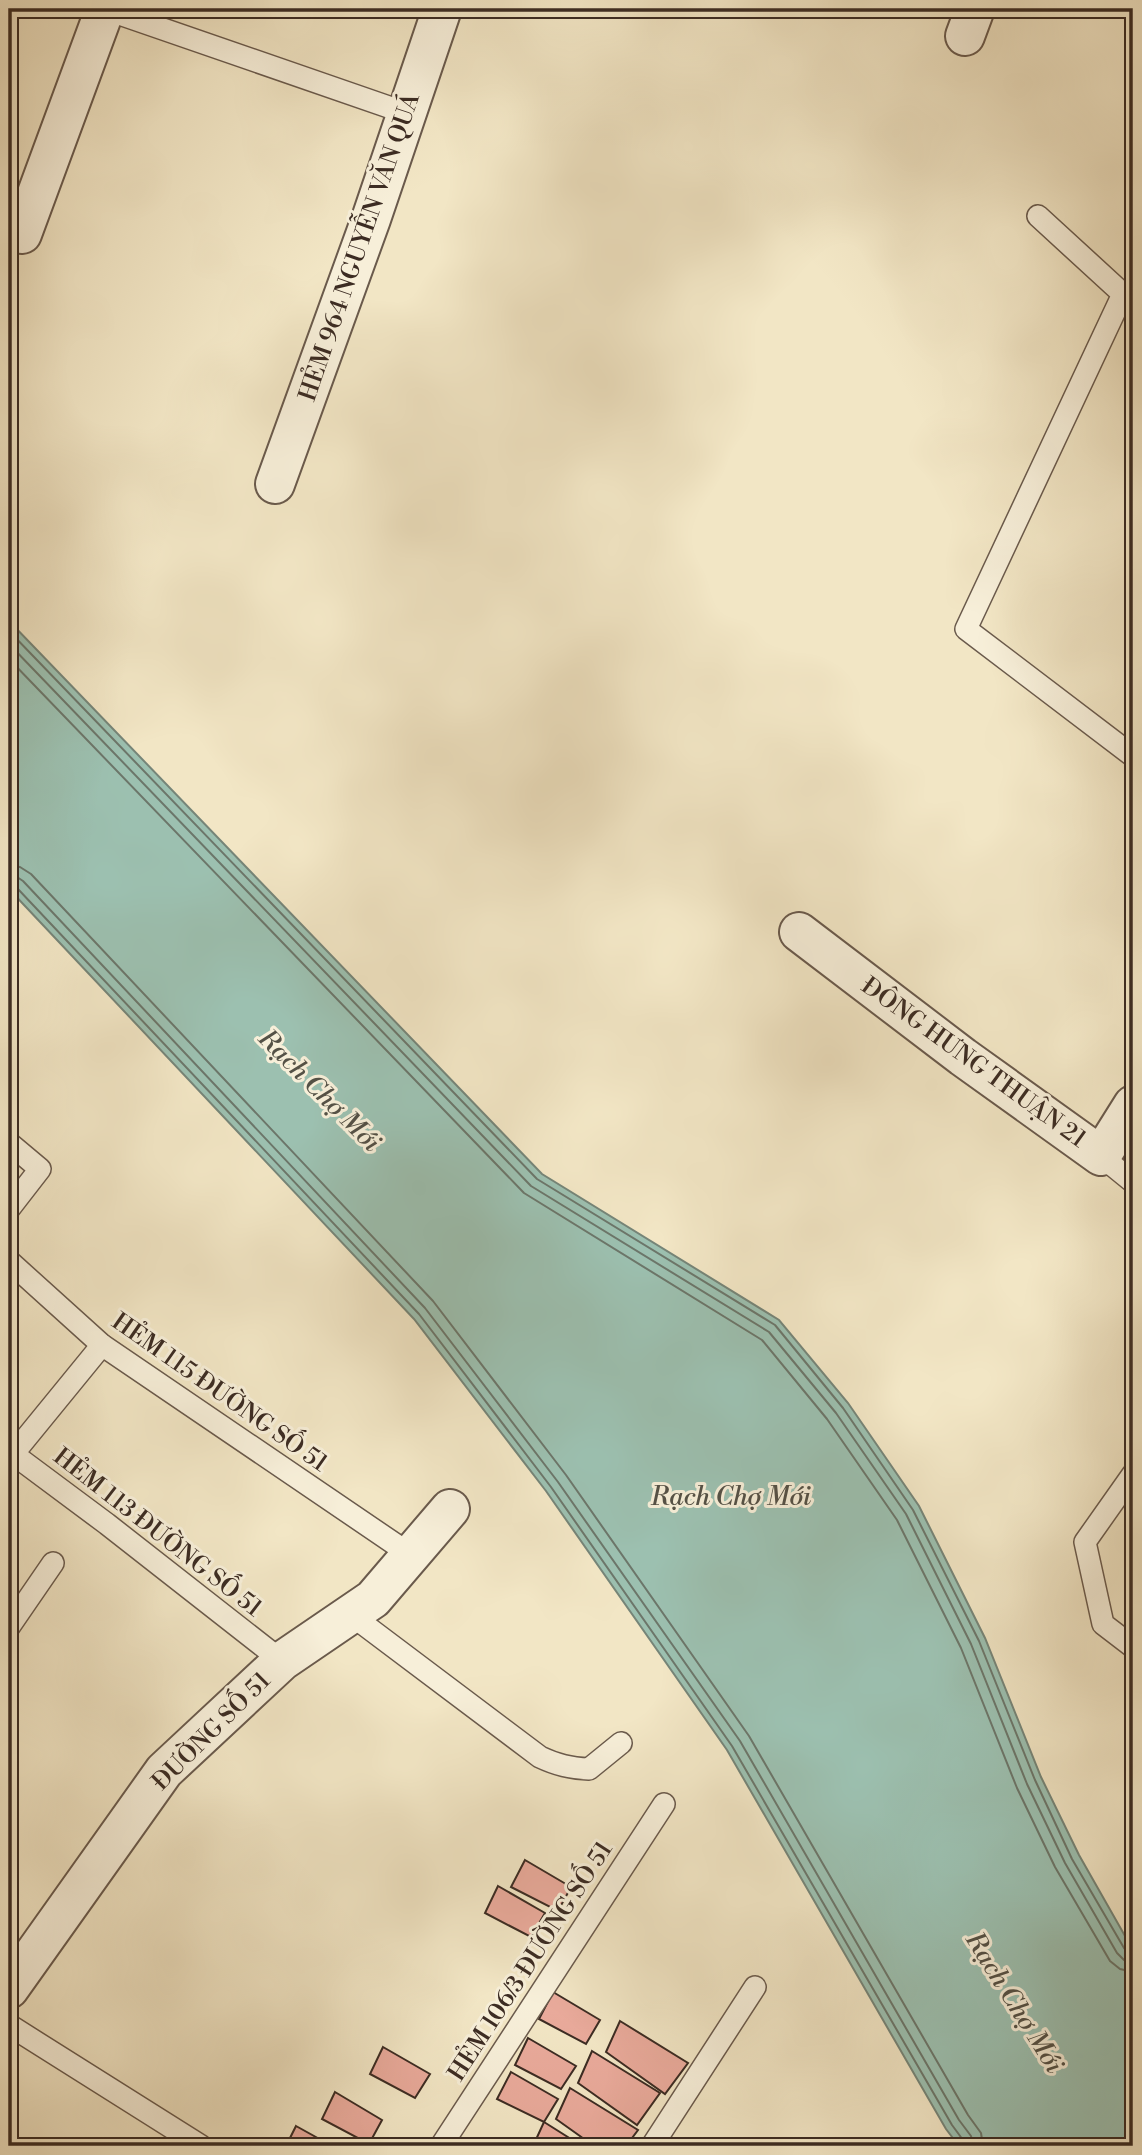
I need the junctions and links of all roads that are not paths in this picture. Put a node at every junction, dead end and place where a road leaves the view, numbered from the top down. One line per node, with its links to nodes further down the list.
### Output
1 (105, 9): 3 (lane); 5 (street)
2 (442, 9): 3 (street, HẺM 964 NGUYỄN VĂN QUÁ)
3 (407, 113): 6 (street, HẺM 964 NGUYỄN VĂN QUÁ)
4 (1038, 216): 7 (lane)
5 (22, 234)
6 (275, 484)
7 (1133, 756)
8 (799, 932): 11 (street, ĐÔNG HƯNG THUẬN 21)
9 (1133, 1105): 11 (street, ĐÔNG HƯNG THUẬN 21)
10 (9, 1143): 13 (lane)
11 (1101, 1156): 12 (lane)
12 (1133, 1182)
13 (9, 1209)
14 (9, 1261): 15 (lane, HẺM 115 ĐƯỜNG SỐ 51)
15 (102, 1345): 18 (lane, HẺM 115 ĐƯỜNG SỐ 51); 23 (lane, HẺM 113 ĐƯỜNG SỐ 51)
16 (1133, 1475): 22 (lane)
17 (450, 1509): 18 (street, ĐƯỜNG SỐ 51)
18 (411, 1555): 20 (street, ĐƯỜNG SỐ 51)
19 (53, 1563): 21 (lane)
20 (351, 1614): 23 (street, ĐƯỜNG SỐ 51); 24 (lane)
21 (9, 1627)
22 (1133, 1647)
23 (282, 1661): 27 (street, ĐƯỜNG SỐ 51)
24 (621, 1743)
25 (664, 1804): 30 (lane, HẺM 106/3 ĐƯỜNG SỐ 51)
26 (755, 1987): 31 (lane)
27 (9, 1989)
28 (9, 2025): 29 (lane)
29 (201, 2146)
30 (441, 2146)
31 (652, 2146)

